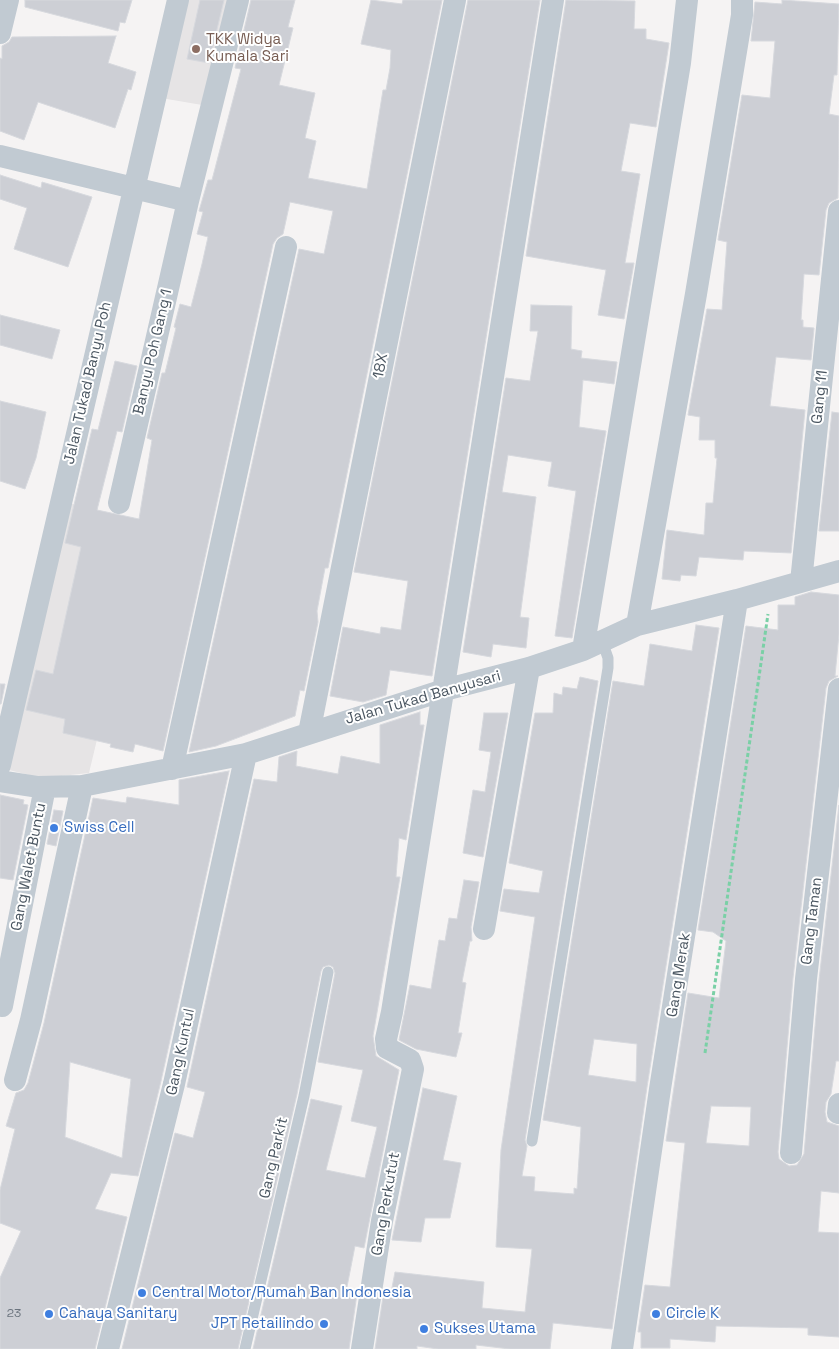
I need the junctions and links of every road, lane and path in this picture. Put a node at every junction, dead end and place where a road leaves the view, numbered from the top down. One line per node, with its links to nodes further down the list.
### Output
1 (8, 0): 8 (street)
2 (178, 0): 10 (street, Jalan Tukad Banyu Poh)
3 (238, 0): 11 (street, Banyu Poh Gang 1)
4 (455, 0): 24 (street, 18X)
5 (553, 0): 23 (street)
6 (687, 0): 20 (street)
7 (742, 0): 19 (street)
8 (0, 33)
9 (0, 156): 10 (street)
10 (134, 188): 11 (street); 26 (street, Jalan Tukad Banyu Poh)
11 (188, 201): 14 (street, Banyu Poh Gang 1)
12 (839, 211): 16 (street, Gang 11)
13 (286, 247): 27 (street)
14 (119, 503)
15 (839, 571): 16 (street, Jalan Tukad Banyusari)
16 (802, 582): 17 (street, Jalan Tukad Banyusari)
17 (771, 591): 18 (street, Jalan Tukad Banyusari); 34 (path)
18 (737, 600): 19 (street, Jalan Tukad Banyusari); 41 (street, Gang Merak)
19 (637, 625): 20 (street, Jalan Tukad Banyusari)
20 (592, 646): 21 (street, Jalan Tukad Banyusari); 36 (lane)
21 (528, 668): 23 (street, Jalan Tukad Banyusari); 31 (street)
22 (839, 689): 37 (street, Gang Taman)
23 (444, 690): 24 (street, Jalan Tukad Banyusari); 40 (street, Gang Perkutut)
24 (309, 733): 25 (street, Jalan Tukad Banyusari)
25 (246, 754): 27 (street, Jalan Tukad Banyusari); 38 (street, Gang Kuntul)
26 (0, 765)
27 (172, 769): 29 (street, Jalan Tukad Banyusari)
28 (0, 781): 30 (street, Jalan Tukad Banyusari)
29 (82, 786): 30 (street, Jalan Tukad Banyusari); 35 (street)
30 (45, 787): 33 (street, Gang Walet Buntu)
31 (484, 929)
32 (328, 972): 39 (lane, Gang Parkit)
33 (2, 1006)
34 (705, 1053)
35 (15, 1080)
36 (532, 1141)
37 (791, 1153)
38 (108, 1349)
39 (245, 1349)
40 (362, 1349)
41 (622, 1349)

